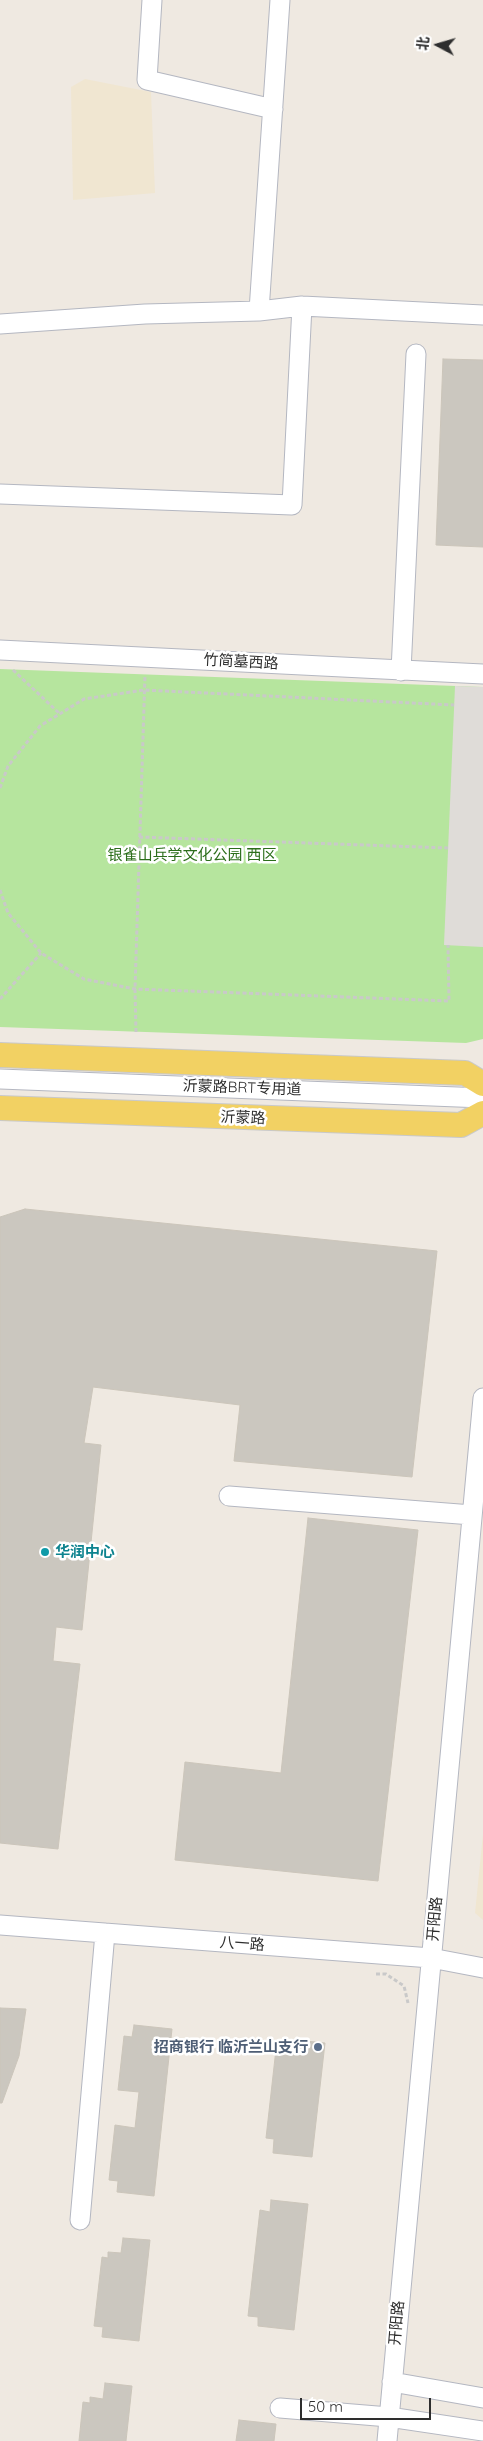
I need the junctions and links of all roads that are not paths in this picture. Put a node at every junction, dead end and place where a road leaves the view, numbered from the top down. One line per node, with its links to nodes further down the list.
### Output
1 (152, 0): 3 (street)
2 (280, 0): 3 (street)
3 (274, 109): 5 (street)
4 (302, 306): 5 (street); 6 (street); 9 (street)
5 (259, 311): 7 (street)
6 (483, 316)
7 (0, 324)
8 (416, 354): 11 (street)
9 (0, 494)
10 (0, 650): 11 (street, 竹简墓西路)
11 (401, 671): 12 (street, 竹简墓西路)
12 (483, 674)
13 (0, 1055): 15 (main road)
14 (0, 1079): 16 (street, 沂蒙路BRT专用道)
15 (483, 1084)
16 (483, 1098)
17 (0, 1108): 18 (main road, 沂蒙路)
18 (483, 1113)
19 (483, 1398): 21 (street, 开阳路)
20 (229, 1496): 21 (street)
21 (472, 1515): 24 (street, 开阳路)
22 (0, 1925): 23 (street, 八一路)
23 (105, 1933): 24 (street, 八一路); 26 (street)
24 (431, 1958): 25 (street, 八一路); 27 (street, 开阳路)
25 (483, 1968)
26 (80, 2220)
27 (392, 2382): 28 (street); 30 (street, 开阳路)
28 (483, 2398)
29 (280, 2408): 30 (street)
30 (389, 2417): 31 (street); 32 (street, 开阳路)
31 (483, 2431)
32 (387, 2441)

